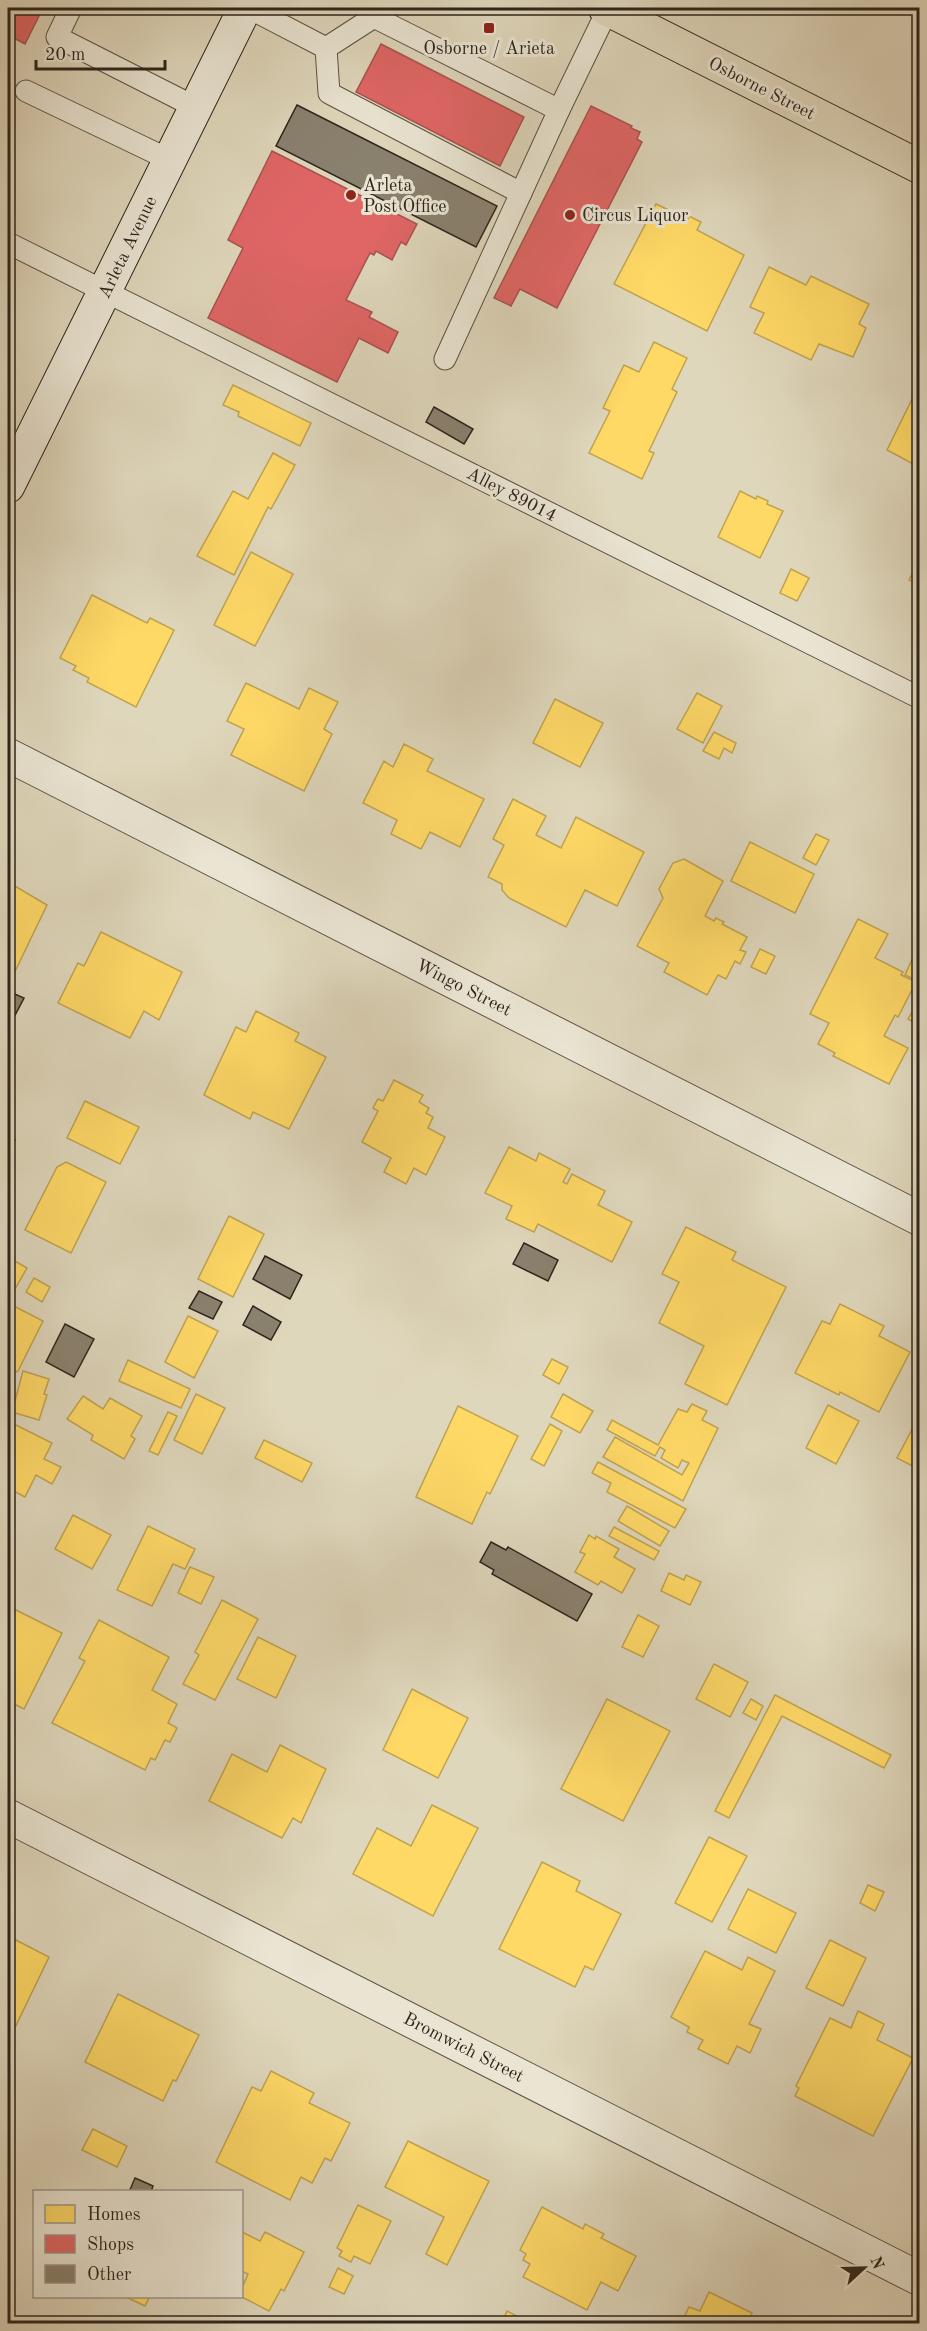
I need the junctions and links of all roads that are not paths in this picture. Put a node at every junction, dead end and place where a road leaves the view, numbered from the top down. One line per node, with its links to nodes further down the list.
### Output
1 (70, 8): 6 (lane)
2 (247, 8): 4 (lane); 6 (street, Arleta Avenue)
3 (607, 8): 7 (lane); 9 (main road, Osborne Street)
4 (326, 48): 7 (lane); 10 (lane)
5 (26, 91): 8 (lane)
6 (195, 107): 8 (street, Arleta Avenue)
7 (559, 110): 10 (lane)
8 (170, 160): 12 (street, Arleta Avenue)
9 (920, 167)
10 (521, 193): 13 (lane)
11 (8, 243): 12 (lane, Alley 89014)
12 (105, 290): 14 (street, Arleta Avenue); 15 (lane, Alley 89014)
13 (445, 358)
14 (8, 486)
15 (920, 698)
16 (8, 755): 17 (street, Wingo Street)
17 (920, 1219)
18 (8, 1816): 19 (street, Bromwich Street)
19 (920, 2278)

